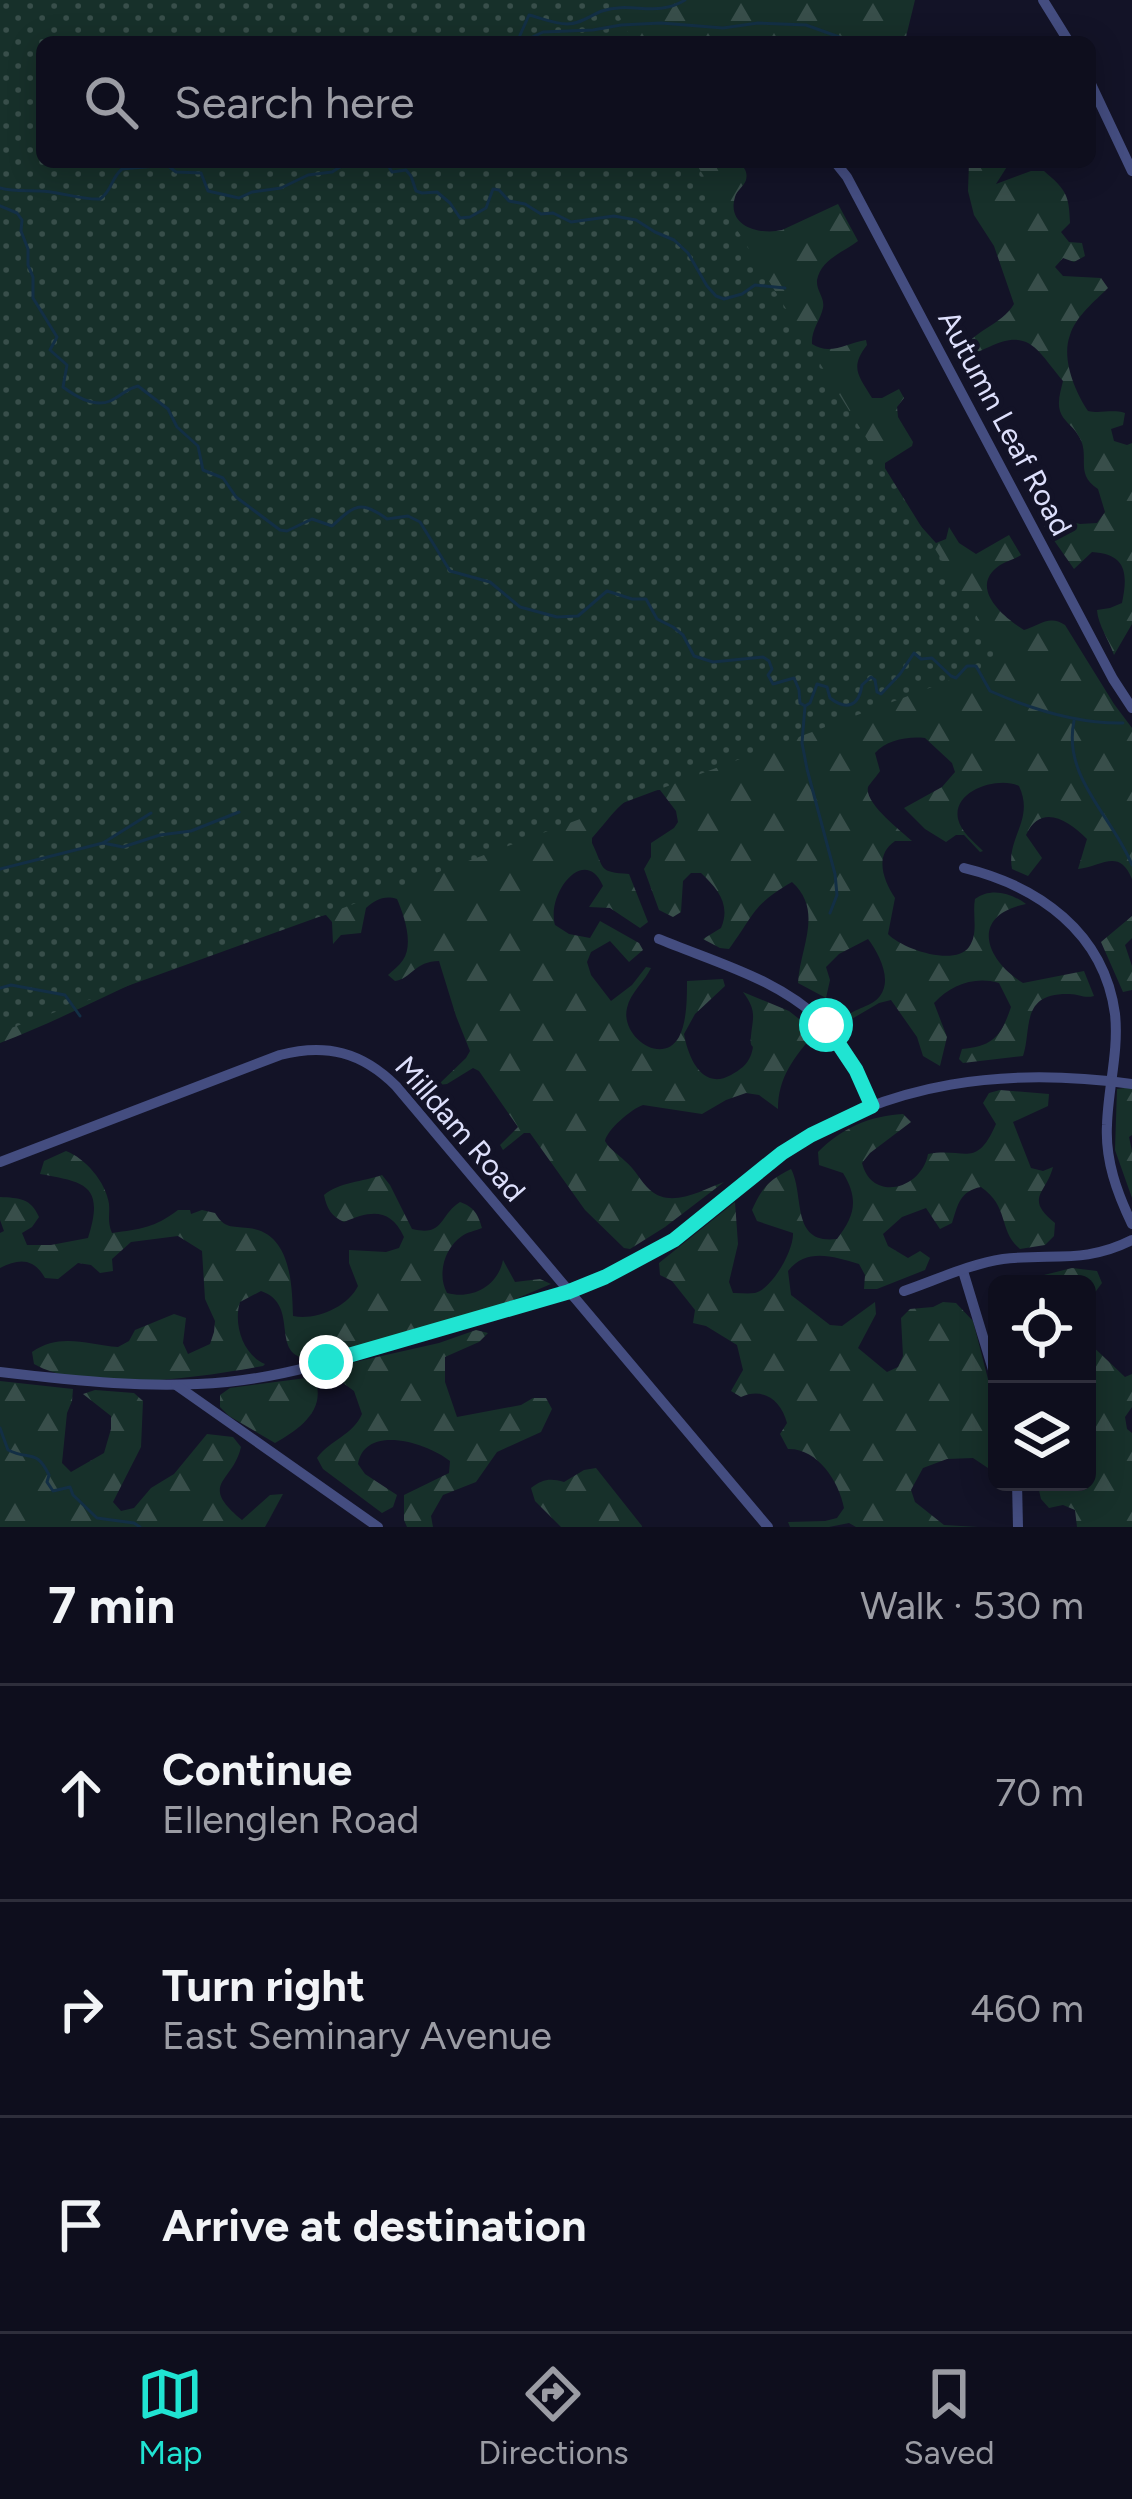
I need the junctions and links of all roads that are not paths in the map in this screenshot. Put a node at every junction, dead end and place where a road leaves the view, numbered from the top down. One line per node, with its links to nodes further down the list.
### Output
1 (1043, 0): 2 (street)
2 (1066, 36)
3 (1096, 95): 5 (street)
4 (840, 168): 6 (street, Autumn Leaf Road)
5 (1132, 170)
6 (1132, 708)
7 (964, 868): 9 (street)
8 (659, 939): 11 (street)
9 (1112, 1082): 10 (street); 11 (street); 13 (street)
10 (1132, 1084)
11 (872, 1106): 17 (street)
12 (0, 1162): 17 (street, Milldam Road)
13 (1132, 1224)
14 (1132, 1240): 15 (street)
15 (963, 1271): 16 (street); 18 (street)
16 (904, 1291)
17 (568, 1292): 20 (street); 23 (street, Milldam Road)
18 (988, 1353)
19 (0, 1372): 20 (street)
20 (176, 1385): 22 (street)
21 (1017, 1491): 24 (street)
22 (377, 1527)
23 (768, 1527)
24 (1018, 1527)

